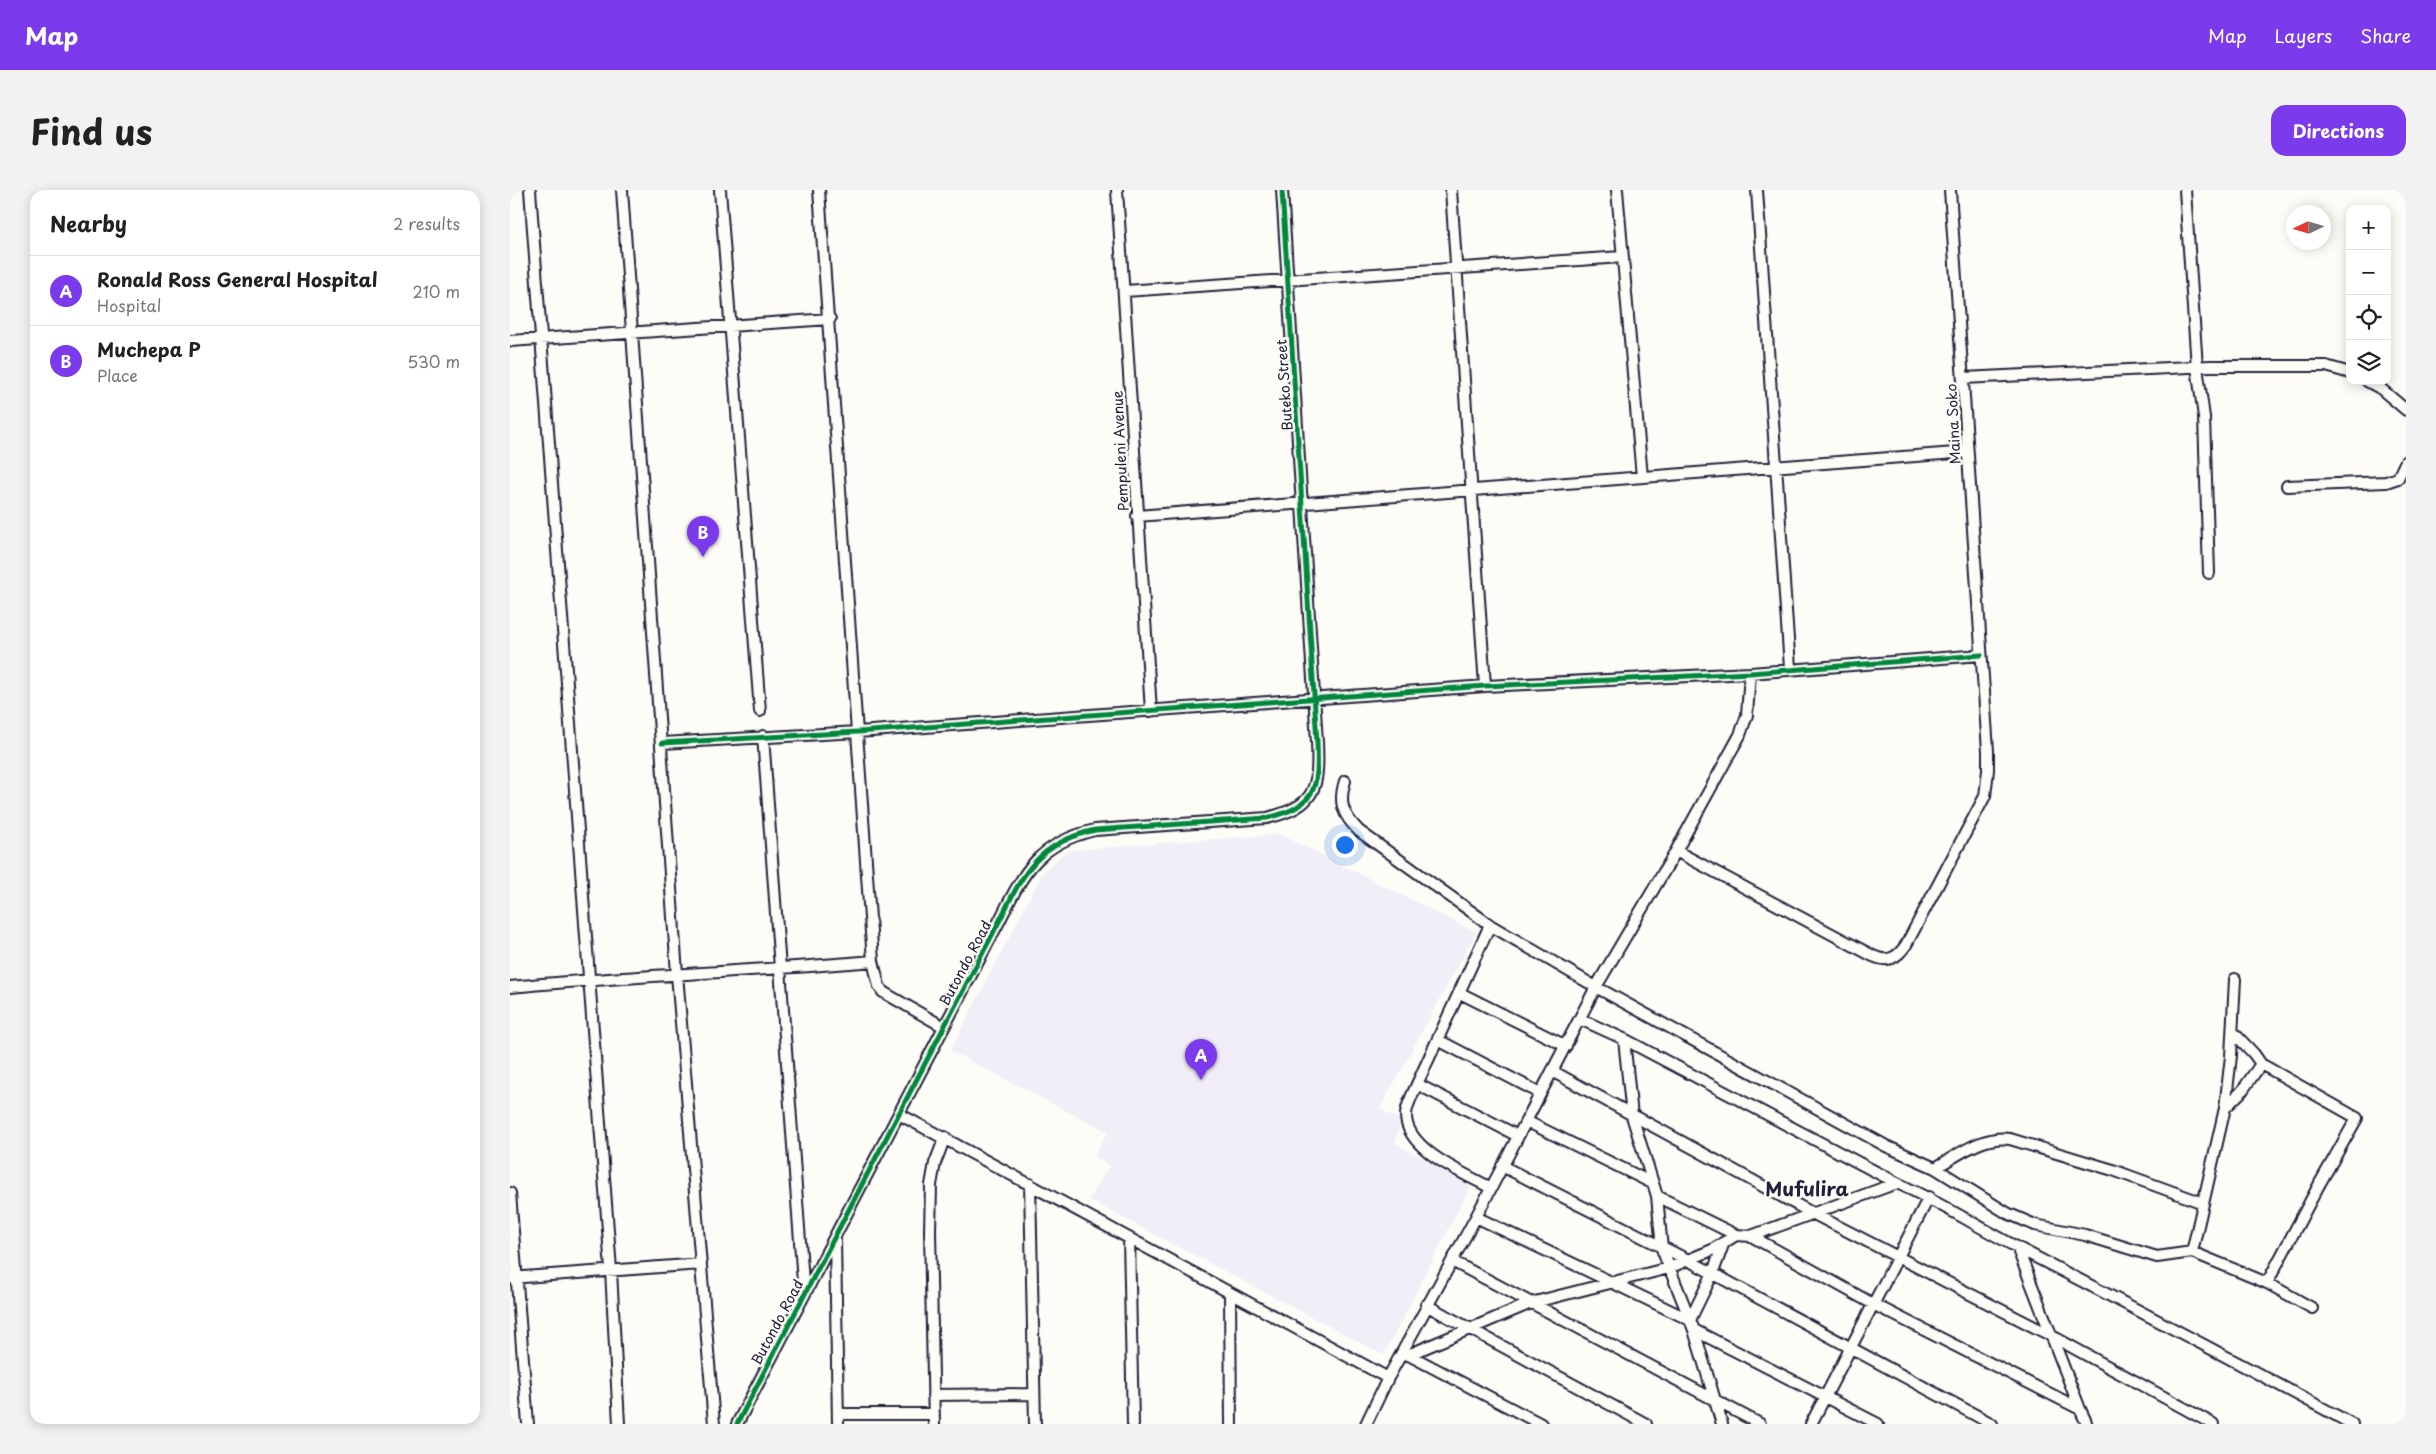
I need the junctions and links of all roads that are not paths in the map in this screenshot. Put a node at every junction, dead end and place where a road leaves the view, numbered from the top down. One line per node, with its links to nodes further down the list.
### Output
1 (530, 190): 19 (street)
2 (622, 190): 18 (street)
3 (720, 190): 17 (street)
4 (819, 190): 16 (street)
5 (1117, 190): 15 (street, Pempuleni Avenue)
6 (1282, 190): 14 (street, Buteko Street)
7 (1451, 190): 13 (street)
8 (1617, 190): 12 (street)
9 (1757, 190): 28 (street)
10 (1950, 190): 23 (street, Maina Soko)
11 (2185, 190): 21 (street)
12 (1622, 257): 13 (street); 29 (street)
13 (1457, 267): 14 (street); 31 (street)
14 (1289, 278): 15 (street); 32 (street, Buteko Street)
15 (1125, 291): 33 (street, Pempuleni Avenue)
16 (830, 319): 17 (street); 42 (street)
17 (730, 326): 18 (street); 40 (street)
18 (633, 334): 19 (street); 44 (street)
19 (541, 339): 20 (street); 51 (street)
20 (510, 341)
21 (2197, 367): 22 (street); 23 (street); 34 (street)
22 (2346, 372)
23 (1964, 378): 26 (street, Maina Soko)
24 (2374, 385): 25 (street)
25 (2406, 410)
26 (1968, 452): 28 (street); 35 (street, Maina Soko)
27 (2406, 461): 30 (street)
28 (1777, 467): 29 (street); 36 (street)
29 (1642, 477): 31 (street)
30 (2288, 486)
31 (1472, 490): 32 (street); 38 (street)
32 (1304, 503): 33 (street); 39 (street, Buteko Street)
33 (1137, 516): 41 (street, Pempuleni Avenue)
34 (2209, 573)
35 (1982, 656): 36 (street); 46 (street, Maina Soko)
36 (1790, 668): 37 (street)
37 (1750, 673): 38 (street); 46 (street)
38 (1485, 686): 39 (street)
39 (1314, 698): 41 (street); 57 (street, Butondo Road)
40 (760, 711)
41 (1151, 711): 42 (street)
42 (858, 732): 43 (street); 48 (street)
43 (763, 736): 44 (street); 49 (street)
44 (662, 743): 50 (street)
45 (1345, 781): 47 (street)
46 (1676, 851): 54 (street)
47 (1490, 925): 54 (street); 55 (street)
48 (873, 961): 49 (street); 57 (street)
49 (778, 969): 50 (street); 103 (street)
50 (677, 974): 51 (street); 95 (street)
51 (589, 979): 53 (street); 97 (street)
52 (2235, 979): 58 (street)
53 (510, 987)
54 (1596, 987): 56 (street); 73 (street)
55 (1460, 994): 60 (street); 61 (street)
56 (1580, 1019): 59 (street); 61 (street)
57 (944, 1027): 67 (street, Butondo Road)
58 (2233, 1032): 62 (street); 66 (street)
59 (1624, 1039): 68 (street); 74 (street)
60 (1438, 1040): 64 (street); 65 (street)
61 (1566, 1046): 63 (street)
62 (2260, 1064): 66 (street); 101 (street)
63 (1552, 1071): 65 (street); 68 (street)
64 (1418, 1084): 70 (street); 77 (street)
65 (1540, 1093): 69 (street)
66 (2225, 1108): 81 (street)
67 (899, 1114): 71 (street); 85 (street, Butondo Road)
68 (1632, 1116): 76 (street); 82 (street)
69 (1526, 1121): 70 (street); 76 (street)
70 (1518, 1136): 72 (street)
71 (945, 1138): 75 (street); 114 (street)
72 (1502, 1166): 77 (street); 90 (street)
73 (1934, 1168): 81 (street); 91 (street)
74 (1898, 1183): 80 (street); 82 (street)
75 (1030, 1184): 87 (street); 115 (street)
76 (1652, 1184): 79 (street)
77 (1491, 1188): 83 (street)
78 (510, 1193): 99 (street)
79 (1657, 1196): 84 (street); 90 (street)
80 (1928, 1198): 89 (street); 92 (street)
81 (2203, 1203): 91 (street)
82 (1812, 1213): 86 (street); 92 (street)
83 (1476, 1217): 94 (street); 100 (street)
84 (1736, 1235): 86 (street); 88 (street)
85 (835, 1236): 103 (street, Butondo Road); 119 (street)
86 (1751, 1236): 105 (street)
87 (1129, 1238): 102 (street); 127 (street)
88 (1724, 1242): 93 (street); 98 (street)
89 (2017, 1247): 110 (street); 138 (street)
90 (1662, 1249): 93 (street); 96 (street)
91 (2192, 1252): 101 (street)
92 (1898, 1256): 105 (street); 110 (street)
93 (1688, 1260): 96 (street); 98 (street)
94 (1452, 1261): 104 (street); 106 (street)
95 (701, 1264): 97 (street); 124 (street)
96 (1669, 1268): 100 (street); 108 (street)
97 (611, 1270): 99 (street); 123 (street)
98 (1712, 1275): 108 (street); 111 (street)
99 (513, 1278): 122 (street)
100 (1612, 1282): 104 (street); 108 (street)
101 (2267, 1283): 107 (street)
102 (1230, 1294): 113 (street); 128 (street)
103 (804, 1296): 125 (street, Butondo Road)
104 (1531, 1303): 109 (street); 117 (street)
105 (1873, 1304): 111 (street); 118 (street)
106 (1426, 1305): 109 (street); 112 (street)
107 (2312, 1308)
108 (1692, 1325): 116 (street); 117 (street)
109 (1470, 1328): 112 (street); 131 (street)
110 (2050, 1335): 118 (street); 137 (street)
111 (1850, 1349): 116 (street); 136 (street)
112 (1405, 1354): 113 (street); 130 (street)
113 (1388, 1378): 129 (street)
114 (933, 1394): 115 (street); 120 (street)
115 (1034, 1394): 126 (street)
116 (1825, 1397): 134 (street); 135 (street)
117 (1716, 1401): 132 (street); 133 (street)
118 (2080, 1409): 121 (street)
119 (838, 1419): 120 (street)
120 (934, 1419)
121 (2087, 1423)
122 (528, 1424)
123 (619, 1424)
124 (714, 1424)
125 (737, 1424)
126 (1035, 1424)
127 (1133, 1424)
128 (1231, 1424)
129 (1366, 1424)
130 (1541, 1424)
131 (1646, 1424)
132 (1722, 1424)
133 (1760, 1424)
134 (1811, 1424)
135 (1878, 1424)
136 (1992, 1424)
137 (2213, 1424)
138 (2352, 1424)

